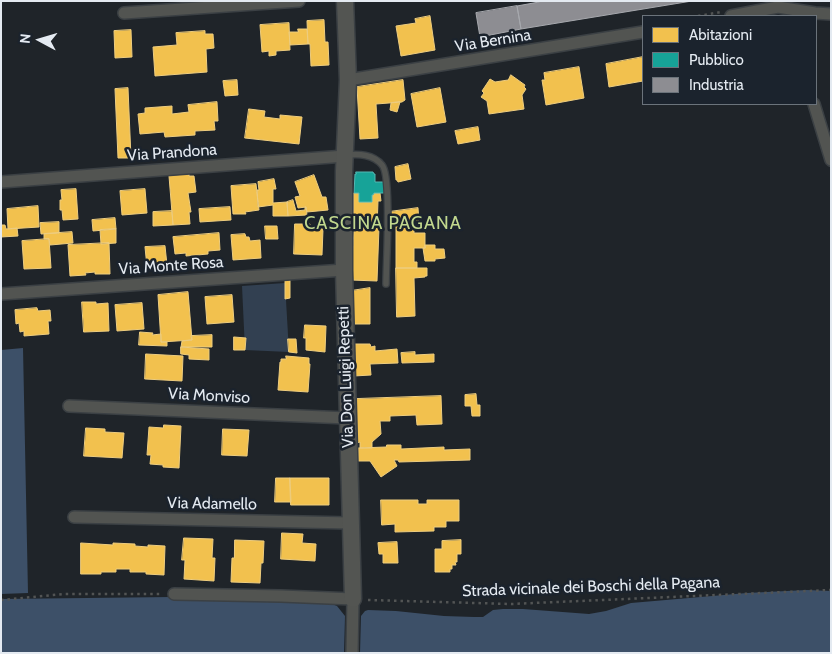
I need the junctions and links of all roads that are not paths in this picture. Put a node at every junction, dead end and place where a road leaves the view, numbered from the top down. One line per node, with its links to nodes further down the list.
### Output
1 (299, 1): 4 (street)
2 (345, 1): 8 (street, Via Don Luigi Repetti)
3 (787, 9): 5 (street); 6 (street)
4 (124, 13)
5 (831, 14)
6 (736, 15)
7 (642, 32): 8 (street, Via Bernina)
8 (348, 80): 11 (street, Via Don Luigi Repetti)
9 (815, 105): 10 (street)
10 (825, 120): 12 (street)
11 (344, 156): 13 (street, Via Prandona); 14 (street, Via Don Luigi Repetti); 15 (lane)
12 (831, 160)
13 (1, 182)
14 (344, 270): 16 (street, Via Monte Rosa); 18 (street, Via Don Luigi Repetti)
15 (386, 284)
16 (1, 294)
17 (69, 406): 18 (street, Via Monviso)
18 (347, 418): 20 (street, Via Don Luigi Repetti)
19 (74, 517): 20 (street, Via Adamello)
20 (350, 523): 22 (street, Via Don Luigi Repetti)
21 (174, 594): 22 (street)
22 (352, 599): 23 (street)
23 (352, 653)

